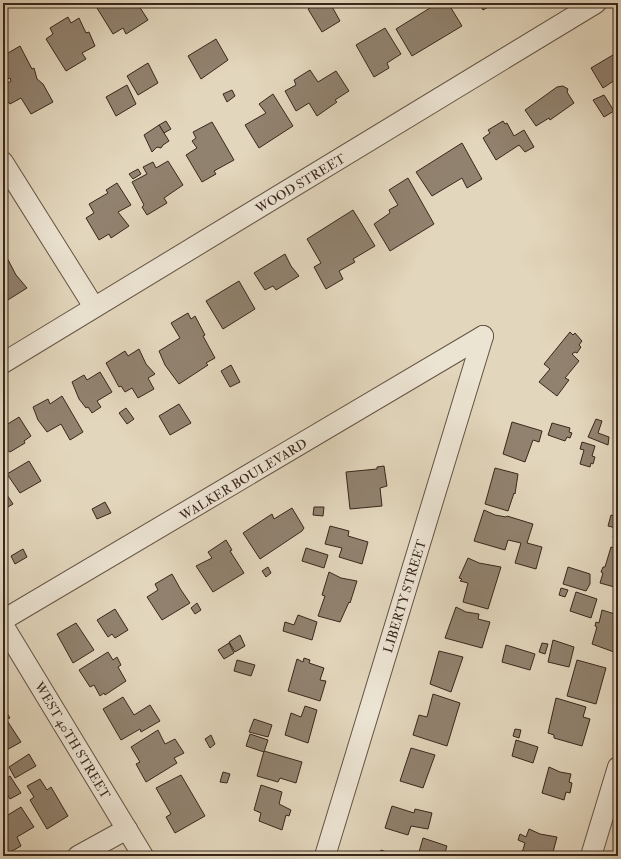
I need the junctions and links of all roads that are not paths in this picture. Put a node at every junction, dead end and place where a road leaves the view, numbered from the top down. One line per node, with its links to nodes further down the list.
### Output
1 (596, 3): 3 (street, WOOD STREET)
2 (3, 162): 3 (street)
3 (94, 308): 5 (street, WOOD STREET)
4 (483, 336): 6 (street, WALKER BOULEVARD); 12 (street, LIBERTY STREET)
5 (3, 363)
6 (3, 620)
7 (3, 624): 9 (street, WEST 40TH STREET)
8 (618, 767): 13 (street)
9 (127, 829): 10 (street); 11 (street, WEST 40TH STREET)
10 (78, 856)
11 (143, 856)
12 (325, 856)
13 (591, 856)

